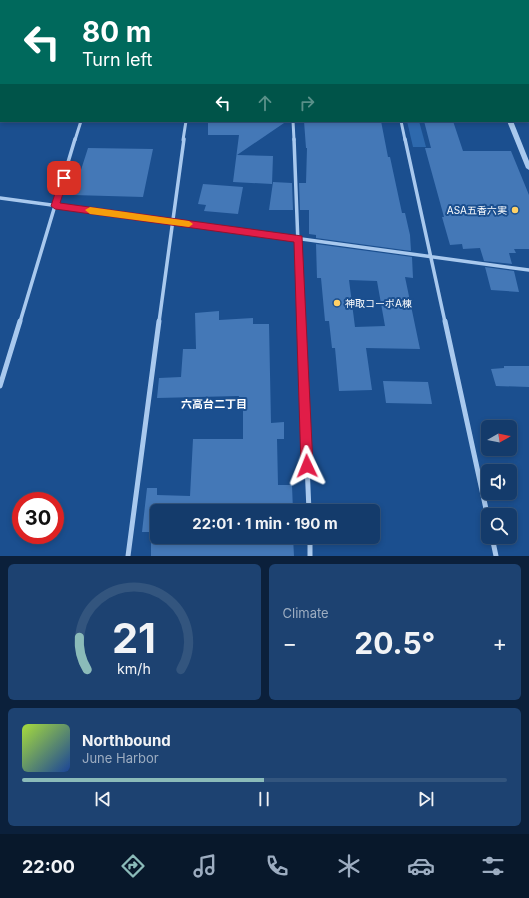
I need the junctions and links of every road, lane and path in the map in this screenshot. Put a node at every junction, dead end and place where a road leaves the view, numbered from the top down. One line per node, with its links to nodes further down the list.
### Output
1 (81, 122): 8 (street)
2 (186, 122): 9 (street)
3 (293, 122): 10 (street)
4 (401, 122): 11 (street)
5 (510, 122): 6 (street)
6 (529, 168)
7 (0, 198): 8 (street)
8 (55, 206): 9 (street); 13 (street)
9 (173, 222): 10 (street); 18 (street)
10 (298, 239): 11 (street); 14 (street)
11 (430, 257): 12 (street); 15 (street)
12 (529, 270)
13 (0, 386)
14 (309, 504)
15 (486, 508)
16 (310, 544): 19 (street)
17 (493, 544): 20 (street)
18 (128, 556)
19 (310, 556)
20 (496, 556)

